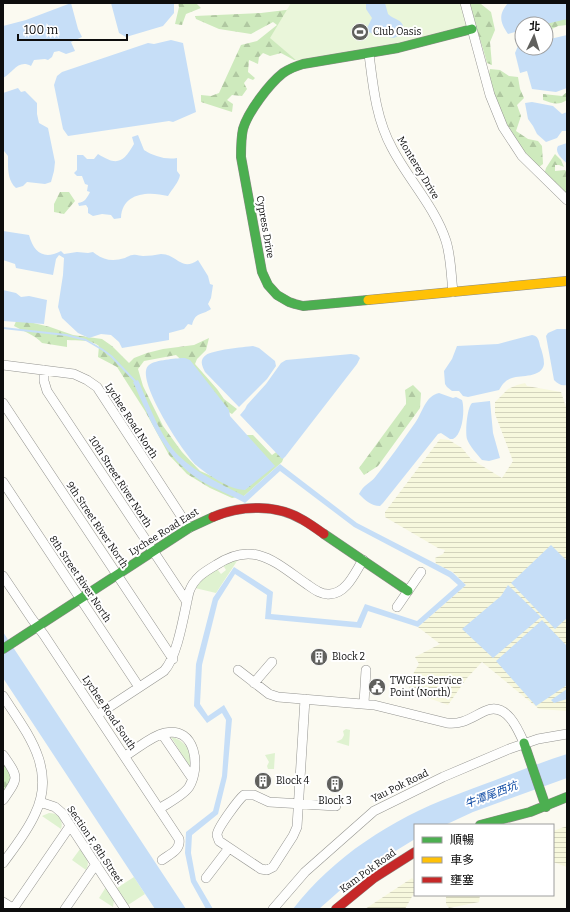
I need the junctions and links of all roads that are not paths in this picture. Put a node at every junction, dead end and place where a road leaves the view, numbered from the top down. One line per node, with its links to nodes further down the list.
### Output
1 (465, 3): 2 (street)
2 (472, 29): 3 (street, Cypress Drive); 4 (street)
3 (369, 54): 6 (street, Monterey Drive); 6 (street, Cypress Drive)
4 (567, 200)
5 (567, 281): 6 (street, Cypress Drive)
6 (453, 292)
7 (3, 365): 8 (street, Lychee Road North)
8 (44, 370): 11 (street, Lychee Road North); 12 (street, 10th Street River North)
9 (4, 406): 15 (street, 9th Street River North)
10 (3, 482): 18 (street, 8th Street River North)
11 (189, 528): 12 (street, Lychee Road East); 13 (street, Lychee Road East)
12 (153, 551): 15 (street, Lychee Road East); 19 (street, 10th Street River North)
13 (363, 560): 17 (street, Lychee Road East); 19 (street)
14 (421, 572): 17 (street)
15 (117, 575): 18 (street, Lychee Road East); 23 (street, 9th Street River North)
16 (3, 576): 21 (street, Lychee Road South)
17 (408, 591): 20 (street)
18 (80, 599): 21 (street, Lychee Road East); 28 (street, 8th Street River North)
19 (187, 602): 23 (street)
20 (397, 607)
21 (38, 627): 22 (street, Lychee Road East); 32 (street, Lychee Road South)
22 (7, 647)
23 (172, 659): 28 (street)
24 (272, 662): 27 (street)
25 (238, 670): 27 (street)
26 (366, 670): 31 (street)
27 (254, 683): 30 (street)
28 (139, 687): 32 (street)
29 (3, 696): 41 (street)
30 (305, 699): 31 (street); 42 (street)
31 (364, 703): 35 (street)
32 (97, 715): 37 (street, Lychee Road South)
33 (162, 734): 37 (street); 38 (street); 38 (street)
34 (567, 734): 35 (street, Yau Pok Road)
35 (524, 744): 43 (street); 58 (street, Yau Pok Road)
36 (3, 754): 40 (street)
37 (125, 756): 45 (street, Lychee Road South)
38 (192, 778): 45 (street)
39 (567, 797): 43 (street)
40 (3, 800)
41 (40, 802): 47 (street, Section F, 8th Street); 51 (street)
42 (298, 803): 44 (street); 48 (street); 48 (street)
43 (544, 803): 46 (street)
44 (336, 806)
45 (159, 808): 50 (street, Lychee Road South)
46 (483, 824)
47 (70, 826): 52 (street, Section F, 8th Street); 56 (street)
48 (228, 848): 53 (street)
49 (414, 853): 59 (street, Kam Pok Road)
50 (162, 860)
51 (3, 863)
52 (96, 864): 55 (street, Section F, 8th Street); 57 (street)
53 (206, 878)
54 (3, 902): 56 (street)
55 (123, 908)
56 (14, 909)
57 (65, 909)
58 (273, 909)
59 (336, 909)

